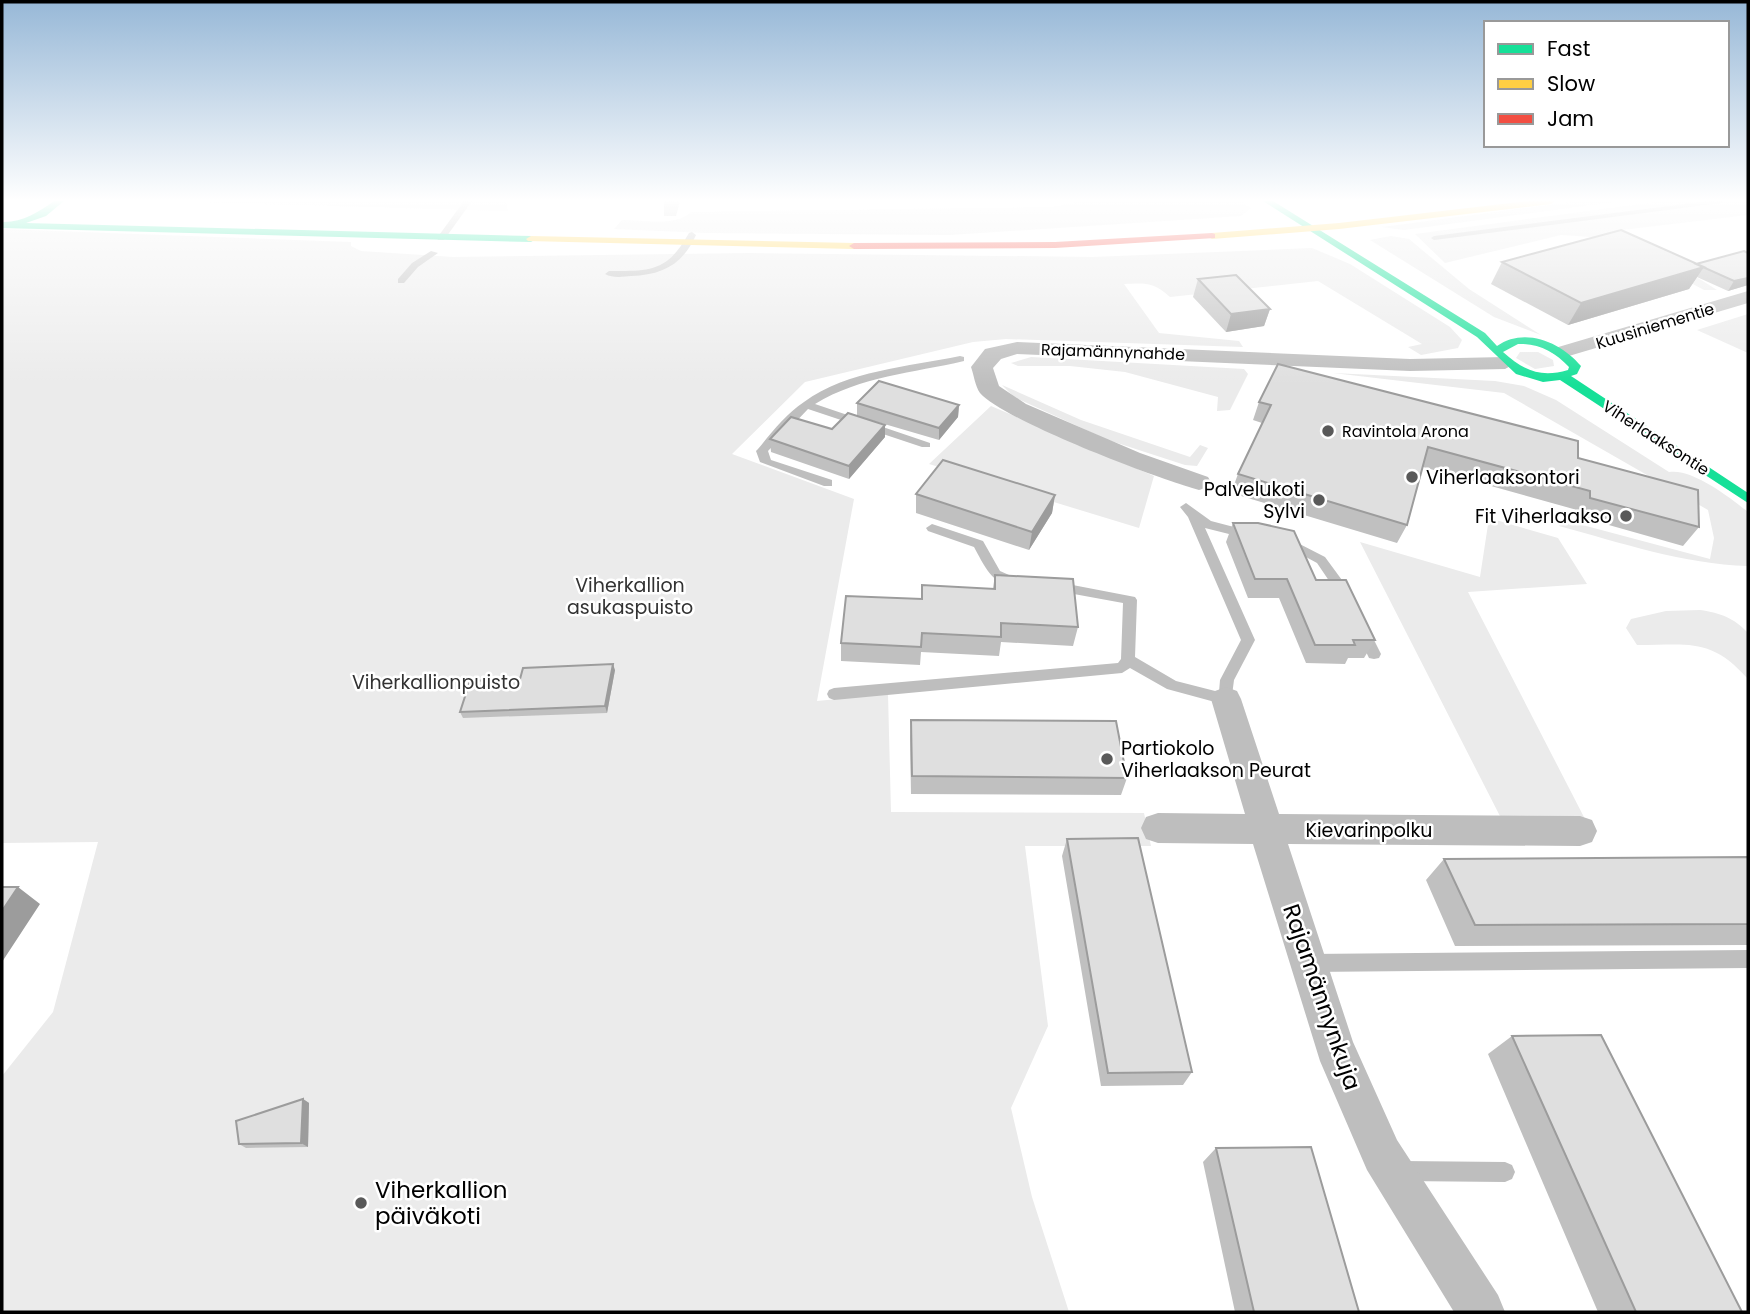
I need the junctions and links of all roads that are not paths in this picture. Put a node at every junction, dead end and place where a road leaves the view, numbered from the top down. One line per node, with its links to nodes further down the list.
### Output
1 (418, 262): 6 (lane)
2 (672, 262): 5 (lane)
3 (1373, 262): 10 (main road)
4 (1390, 262): 8 (main road)
5 (609, 274)
6 (401, 281)
7 (1748, 297): 9 (street, Kuusiniementie)
8 (1530, 342): 9 (main road); 10 (main road)
9 (1562, 352): 12 (main road)
10 (1501, 357): 12 (main road); 15 (street, Rajamännynahde)
11 (960, 359): 13 (lane)
12 (1564, 377): 17 (main road, Viherlaaksontie)
13 (807, 405): 14 (lane); 16 (lane)
14 (926, 445)
15 (1199, 482)
16 (828, 483)
17 (1748, 499)
18 (932, 528): 20 (lane)
19 (1374, 654): 22 (lane)
20 (1128, 660): 21 (lane); 22 (lane)
21 (834, 694)
22 (1226, 699): 24 (street, Rajamännynkuja)
23 (1158, 828): 24 (street, Kievarinpolku)
24 (1266, 829): 25 (street, Kievarinpolku); 27 (street, Rajamännynkuja)
25 (1580, 831)
26 (1748, 959): 27 (lane)
27 (1308, 963): 28 (street, Rajamännynkuja)
28 (1392, 1171): 29 (lane); 30 (street, Rajamännynkuja)
29 (1505, 1172)
30 (1481, 1312)

